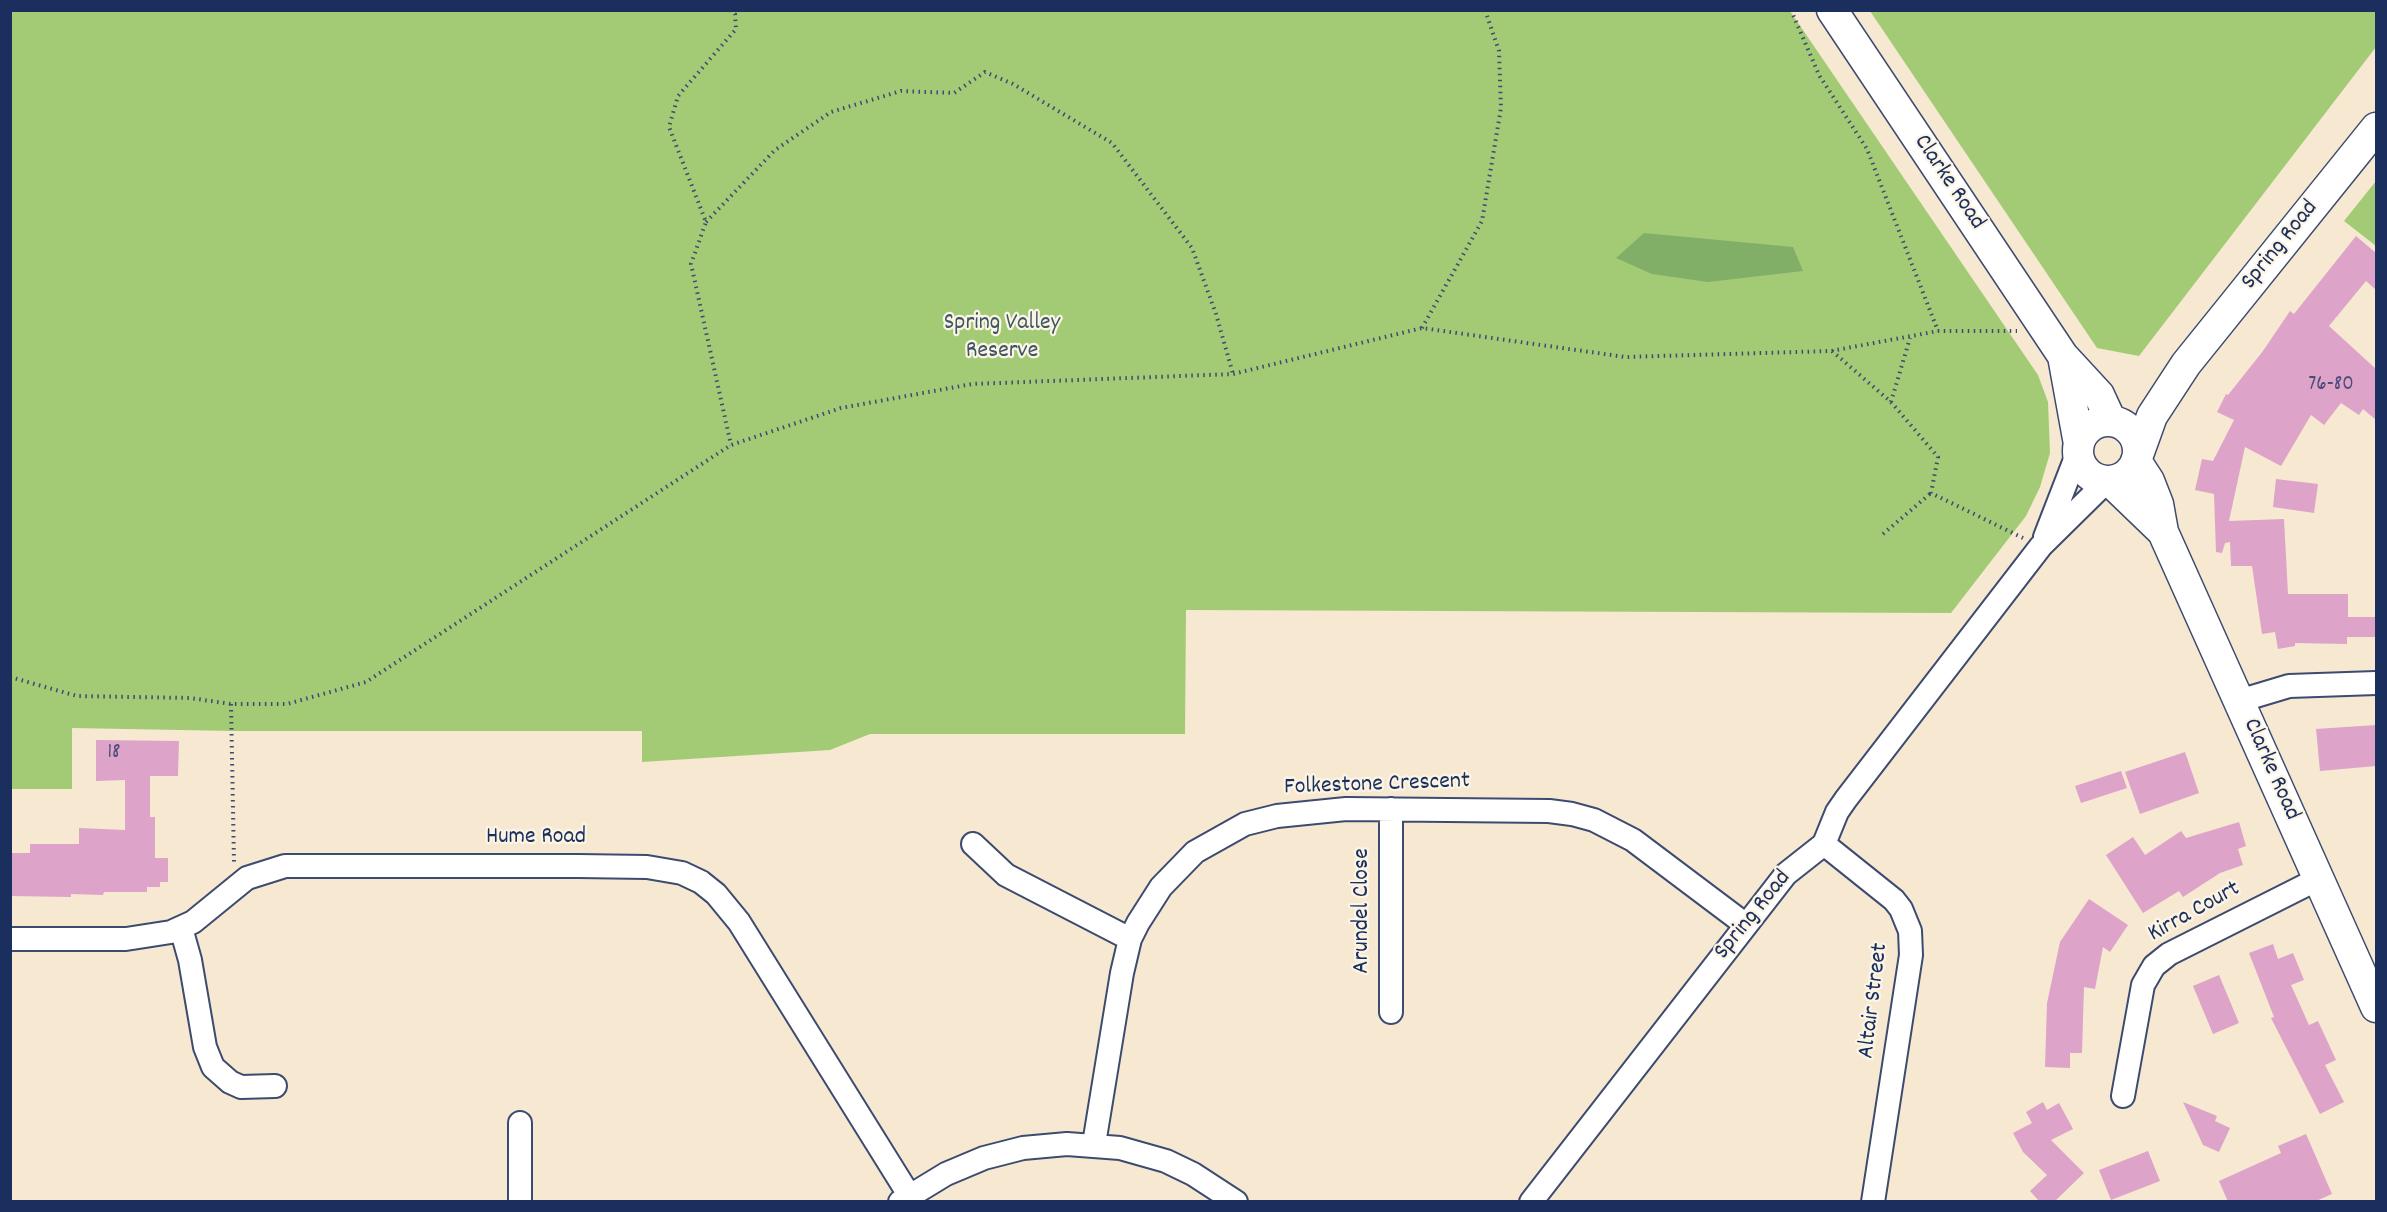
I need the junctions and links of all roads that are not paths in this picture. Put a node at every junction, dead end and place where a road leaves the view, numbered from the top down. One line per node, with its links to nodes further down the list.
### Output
1 (1832, 10): 3 (main road, Clarke Road)
2 (2376, 128): 4 (main road, Spring Road)
3 (2063, 357): 5 (main road, Clarke Road); 6 (main road, Clarke Road)
4 (2186, 364): 5 (main road, Spring Road); 7 (main road, Spring Road)
5 (2114, 422): 6 (main road); 7 (main road)
6 (2079, 448): 8 (main road); 10 (street, Spring Road)
7 (2137, 458): 8 (main road); 9 (main road, Clarke Road)
8 (2108, 481): 9 (main road, Clarke Road); 10 (street, Spring Road)
9 (2163, 532): 12 (main road, Clarke Road)
10 (2041, 546): 15 (street, Spring Road)
11 (2376, 683): 12 (street)
12 (2239, 701): 16 (main road, Clarke Road)
13 (1391, 809): 17 (street, Folkestone Crescent); 20 (street, Folkestone Crescent); 22 (street, Arundel Close)
14 (973, 844): 20 (street)
15 (1824, 844): 17 (street, Spring Road); 31 (street, Altair Street)
16 (2318, 879): 21 (main road, Clarke Road); 24 (street, Kirra Court)
17 (1746, 925): 30 (street, Spring Road)
18 (181, 928): 19 (street, Hume Road); 23 (street); 27 (street, Hume Road)
19 (10, 939)
20 (1130, 939): 26 (street, Folkestone Crescent)
21 (2376, 1007)
22 (1391, 1012)
23 (275, 1086)
24 (2123, 1096)
25 (520, 1123): 28 (street)
26 (1094, 1144): 27 (street); 29 (street)
27 (905, 1198)
28 (520, 1202)
29 (1236, 1202)
30 (1531, 1202)
31 (1873, 1202)

